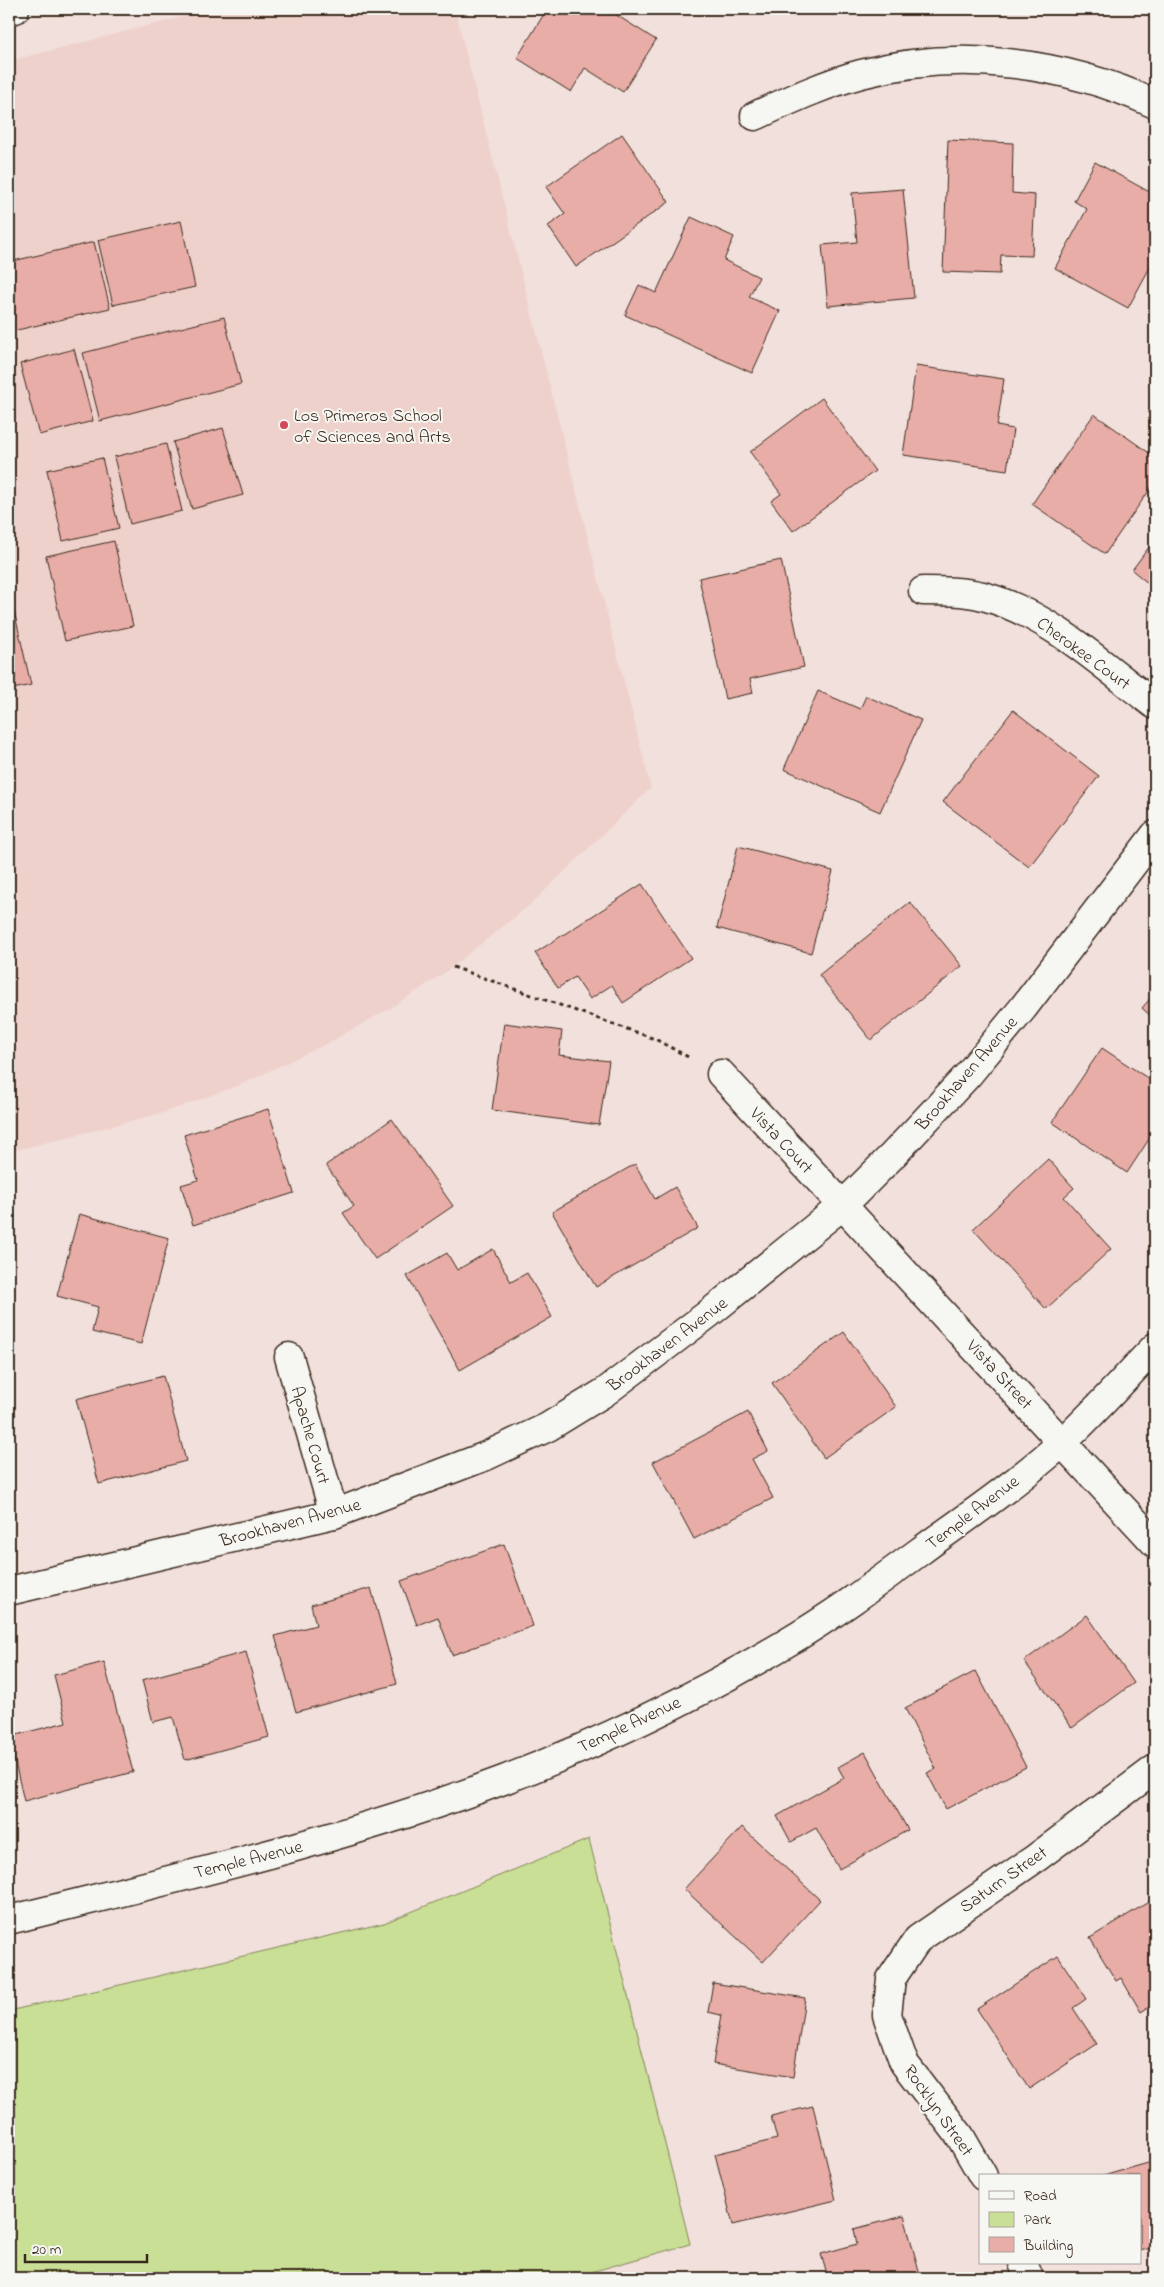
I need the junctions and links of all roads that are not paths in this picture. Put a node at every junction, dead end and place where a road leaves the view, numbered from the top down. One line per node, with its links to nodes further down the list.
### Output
1 (14, 9): 2 (street)
2 (9, 10)
3 (1155, 104): 4 (street)
4 (755, 116)
5 (922, 591): 6 (street, Cherokee Court)
6 (1155, 705)
7 (1155, 835): 9 (street, Brookhaven Avenue)
8 (721, 1074): 9 (street, Vista Court)
9 (843, 1205): 12 (street, Vista Street); 13 (street, Brookhaven Avenue)
10 (1155, 1347): 12 (street, Temple Avenue)
11 (288, 1357): 13 (street, Apache Court)
12 (1063, 1442): 14 (street, Vista Street); 17 (street, Temple Avenue)
13 (334, 1514): 15 (street, Brookhaven Avenue)
14 (1155, 1543)
15 (9, 1591)
16 (1155, 1769): 18 (street, Saturn Street)
17 (9, 1920)
18 (887, 2015): 19 (street, Rocklyn Street)
19 (982, 2174)
20 (1022, 2264): 21 (street)
21 (1028, 2278)

